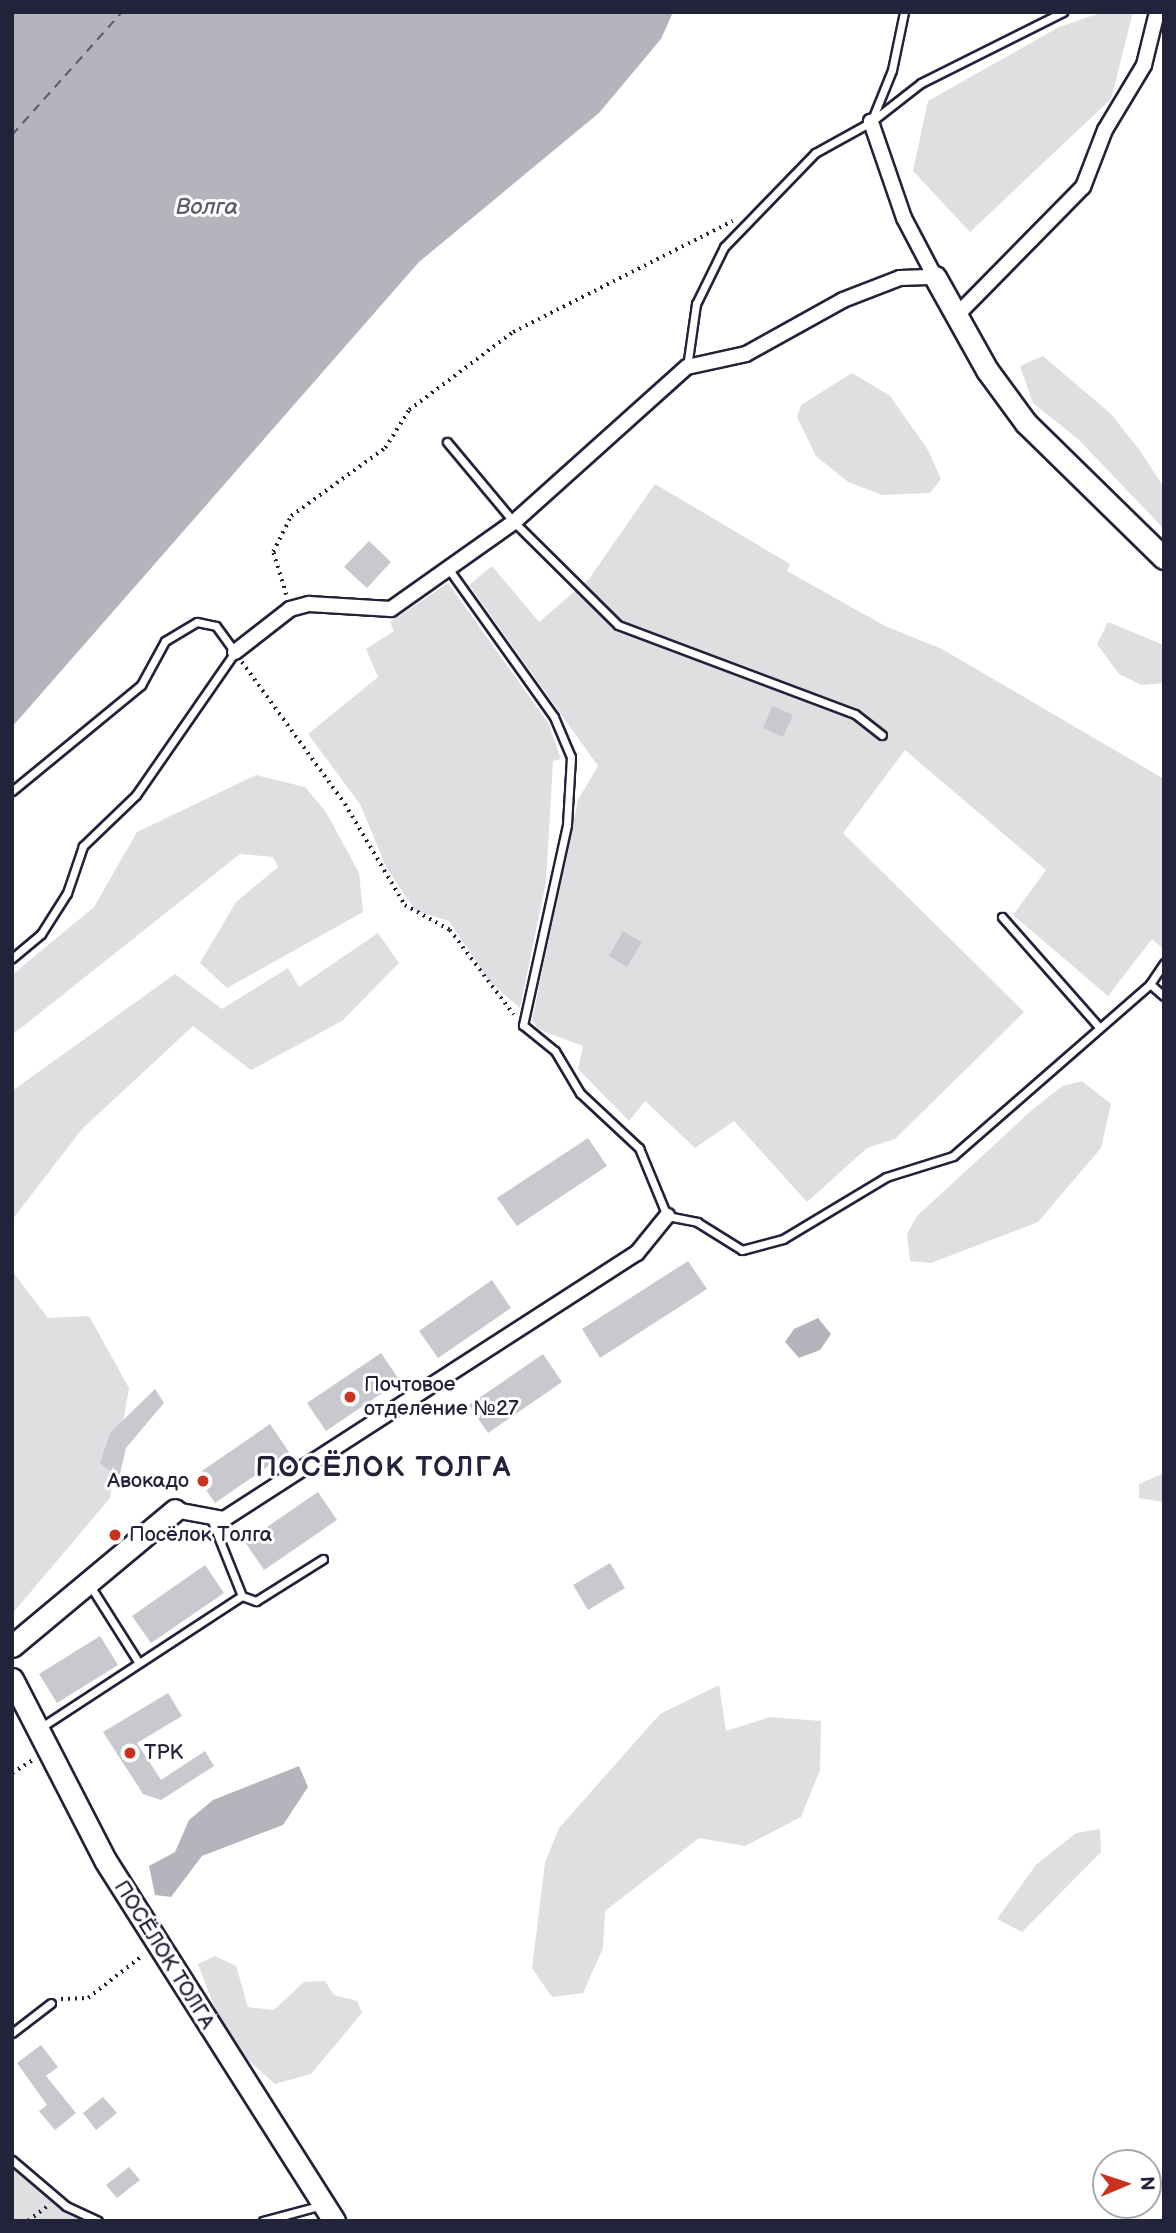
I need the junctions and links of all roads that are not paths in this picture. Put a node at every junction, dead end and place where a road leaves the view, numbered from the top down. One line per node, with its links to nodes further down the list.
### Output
1 (904, 12): 4 (lane)
2 (1063, 12): 4 (lane)
3 (1157, 12): 6 (street)
4 (871, 122): 5 (street); 7 (lane)
5 (935, 278): 6 (street); 7 (street)
6 (957, 315): 10 (street)
7 (687, 367): 9 (street)
8 (447, 442): 9 (lane)
9 (514, 522): 11 (street); 13 (lane)
10 (1164, 558)
11 (450, 571): 12 (street); 21 (lane)
12 (235, 652): 14 (lane); 16 (lane)
13 (882, 735)
14 (12, 791)
15 (1002, 917): 20 (lane)
16 (12, 958)
17 (1164, 963): 18 (lane)
18 (1150, 984): 19 (lane); 20 (lane)
19 (1164, 996)
20 (1098, 1026): 21 (lane)
21 (667, 1216): 23 (street)
22 (175, 1510): 23 (street); 25 (street)
23 (212, 1521): 26 (lane)
24 (323, 1559): 26 (lane)
25 (88, 1582): 27 (street); 28 (lane)
26 (242, 1596): 28 (lane)
27 (12, 1646)
28 (139, 1663): 30 (lane)
29 (12, 1679): 30 (street, ПОСЁЛОК ТОЛГА)
30 (38, 1730): 34 (street, ПОСЁЛОК ТОЛГА)
31 (51, 2003): 32 (lane)
32 (12, 2033)
33 (12, 2160): 35 (lane)
34 (328, 2213): 36 (lane)
35 (98, 2221)
36 (263, 2221)

